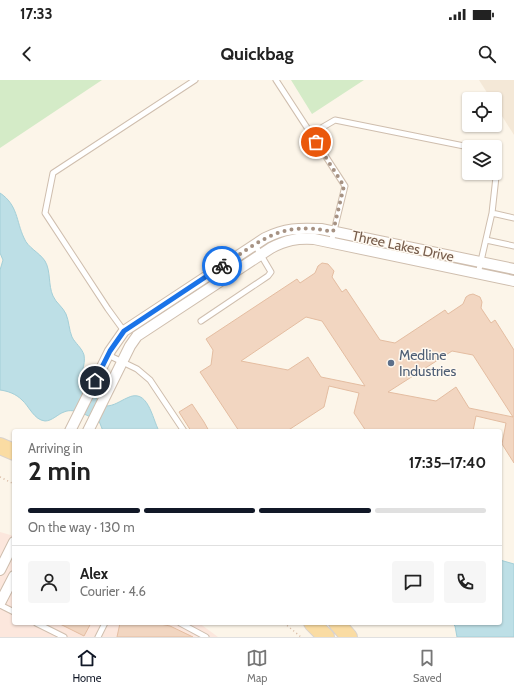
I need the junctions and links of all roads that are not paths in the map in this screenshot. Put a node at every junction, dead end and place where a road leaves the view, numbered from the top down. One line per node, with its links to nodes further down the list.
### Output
1 (195, 80): 19 (lane)
2 (276, 80): 3 (lane)
3 (311, 134): 4 (lane); 8 (lane)
4 (462, 146)
5 (496, 180): 6 (lane)
6 (492, 213): 7 (lane); 9 (lane)
7 (514, 218)
8 (333, 232): 10 (lane); 11 (street, Three Lakes Drive); 14 (street, Three Lakes Drive)
9 (486, 240): 12 (lane); 14 (lane)
10 (331, 243): 13 (street, Three Lakes Drive); 16 (street, Three Lakes Drive)
11 (254, 244): 13 (lane); 19 (street, Three Lakes Drive)
12 (514, 246)
13 (261, 254): 18 (lane); 21 (street, Three Lakes Drive)
14 (481, 262): 15 (street, Three Lakes Drive); 16 (lane)
15 (514, 269)
16 (478, 274): 17 (street, Three Lakes Drive)
17 (514, 281)
18 (201, 321)
19 (124, 331): 20 (street, Three Lakes Drive)
20 (108, 355): 21 (lane); 22 (street, Three Lakes Drive)
21 (122, 362): 23 (street, Three Lakes Drive); 24 (lane)
22 (71, 429)
23 (89, 429)
24 (183, 429)
25 (0, 446): 26 (main road)
26 (12, 451)
27 (12, 546): 28 (street)
28 (0, 570)
29 (12, 580): 30 (street)
30 (0, 604): 31 (lane)
31 (12, 611)
32 (40, 625): 37 (lane)
33 (104, 625): 38 (lane)
34 (184, 625): 39 (lane)
35 (314, 625): 40 (main road)
36 (339, 625): 41 (main road)
37 (64, 637)
38 (98, 637)
39 (206, 637)
40 (326, 637)
41 (349, 637)

